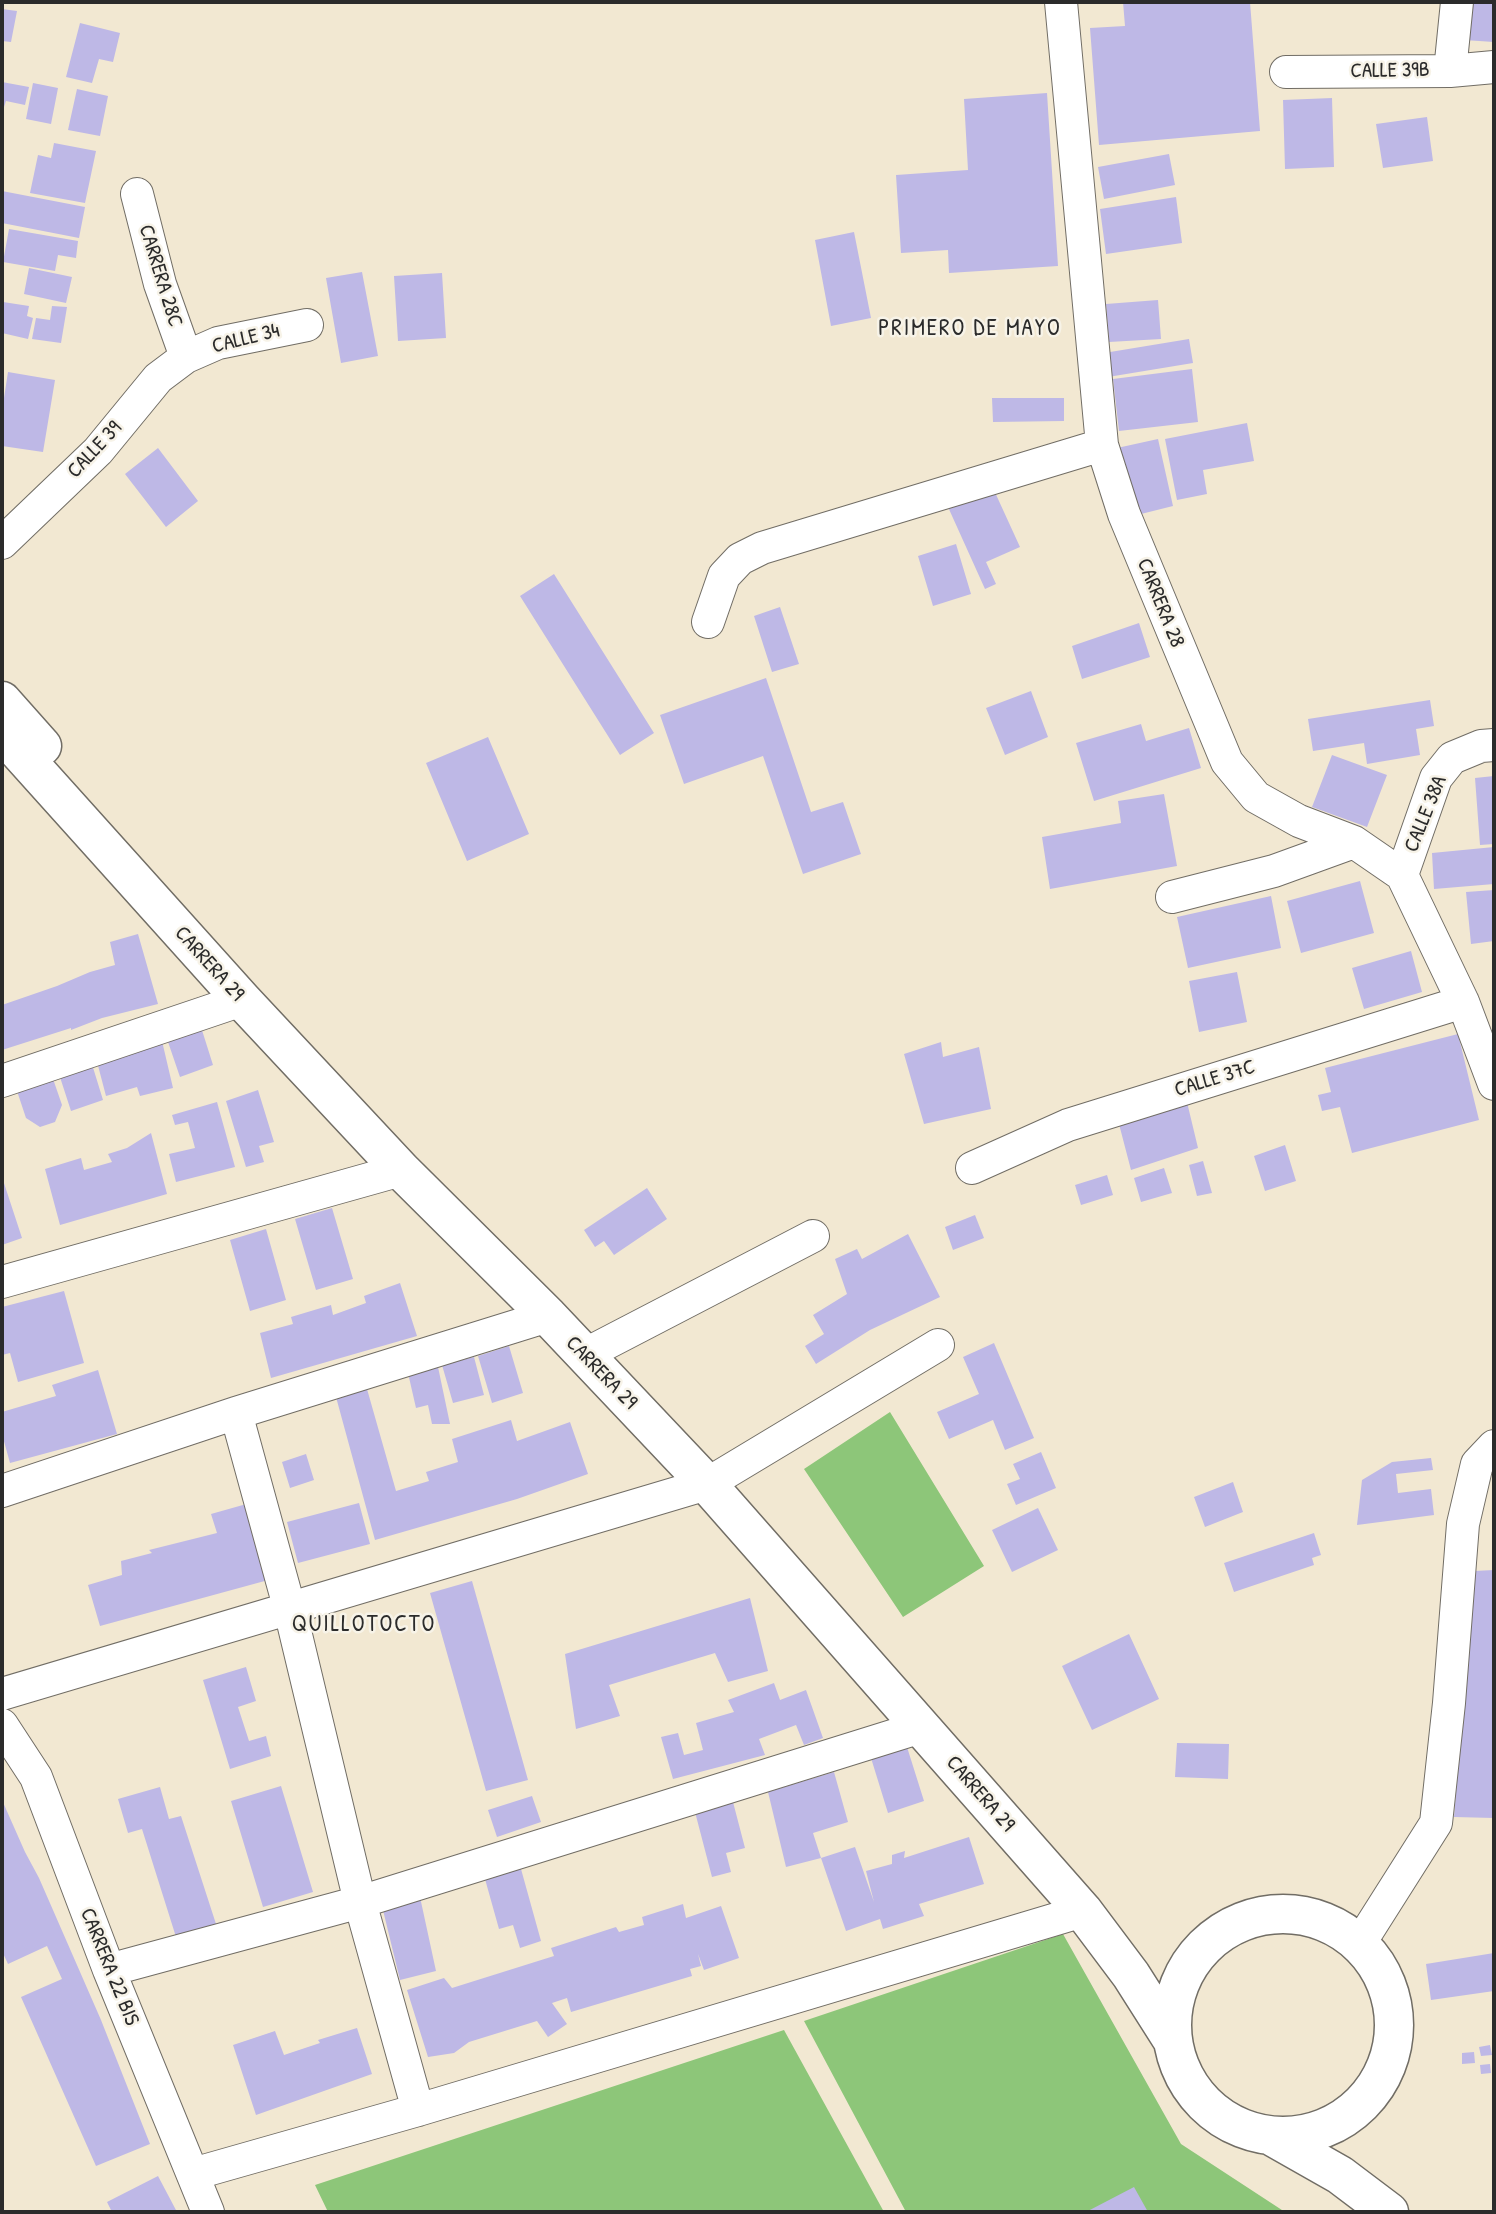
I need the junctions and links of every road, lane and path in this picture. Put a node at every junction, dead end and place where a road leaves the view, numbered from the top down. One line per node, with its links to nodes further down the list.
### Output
1 (1061, 2): 9 (street, CARRERA 28)
2 (1457, 2): 4 (street)
3 (1494, 67): 4 (street, CALLE 39B)
4 (1450, 71): 5 (street, CALLE 39B)
5 (1286, 72)
6 (137, 194): 8 (street, CARRERA 28C)
7 (307, 325): 8 (street, CALLE 34)
8 (186, 357): 10 (street, CALLE 39)
9 (1102, 445): 11 (street); 15 (street, CARRERA 28)
10 (2, 543)
11 (708, 622)
12 (2, 701): 28 (street, CARRERA 29)
13 (2, 733): 18 (street, CARRERA 29)
14 (1494, 745): 16 (street, CALLE 38A)
15 (1354, 842): 16 (street, CARRERA 28); 17 (street)
16 (1402, 875): 19 (street, CARRERA 28)
17 (1172, 897)
18 (242, 1000): 20 (street); 23 (street, CARRERA 29)
19 (1463, 1002): 21 (street, CARRERA 28); 22 (street, CALLE 37C)
20 (2, 1081)
21 (1494, 1082)
22 (972, 1168)
23 (401, 1170): 25 (street); 26 (street, CARRERA 29)
24 (813, 1236): 28 (street)
25 (2, 1282)
26 (548, 1316): 28 (street, CARRERA 29); 29 (street)
27 (937, 1345): 31 (street)
28 (593, 1350): 31 (street, CARRERA 29)
29 (236, 1413): 32 (street); 33 (street)
30 (1494, 1446): 39 (street)
31 (714, 1481): 33 (street); 36 (street, CARRERA 29); 41 (street, CARRERA 29)
32 (2, 1491)
33 (290, 1610): 34 (street); 37 (street)
34 (2, 1694)
35 (2, 1726): 40 (street, CARRERA 22 BIS)
36 (921, 1727): 37 (street); 38 (street, CARRERA 29)
37 (360, 1902): 40 (street); 43 (street)
38 (1083, 1911): 42 (street, CARRERA 29); 43 (street)
39 (1360, 1943): 41 (street); 44 (street)
40 (109, 1970): 45 (street, CARRERA 22 BIS)
41 (1174, 1999): 42 (street)
42 (1171, 2038): 44 (street)
43 (418, 2110): 45 (street)
44 (1273, 2137): 47 (street)
45 (193, 2174): 46 (street, CARRERA 22 BIS)
46 (208, 2212)
47 (1389, 2212)

